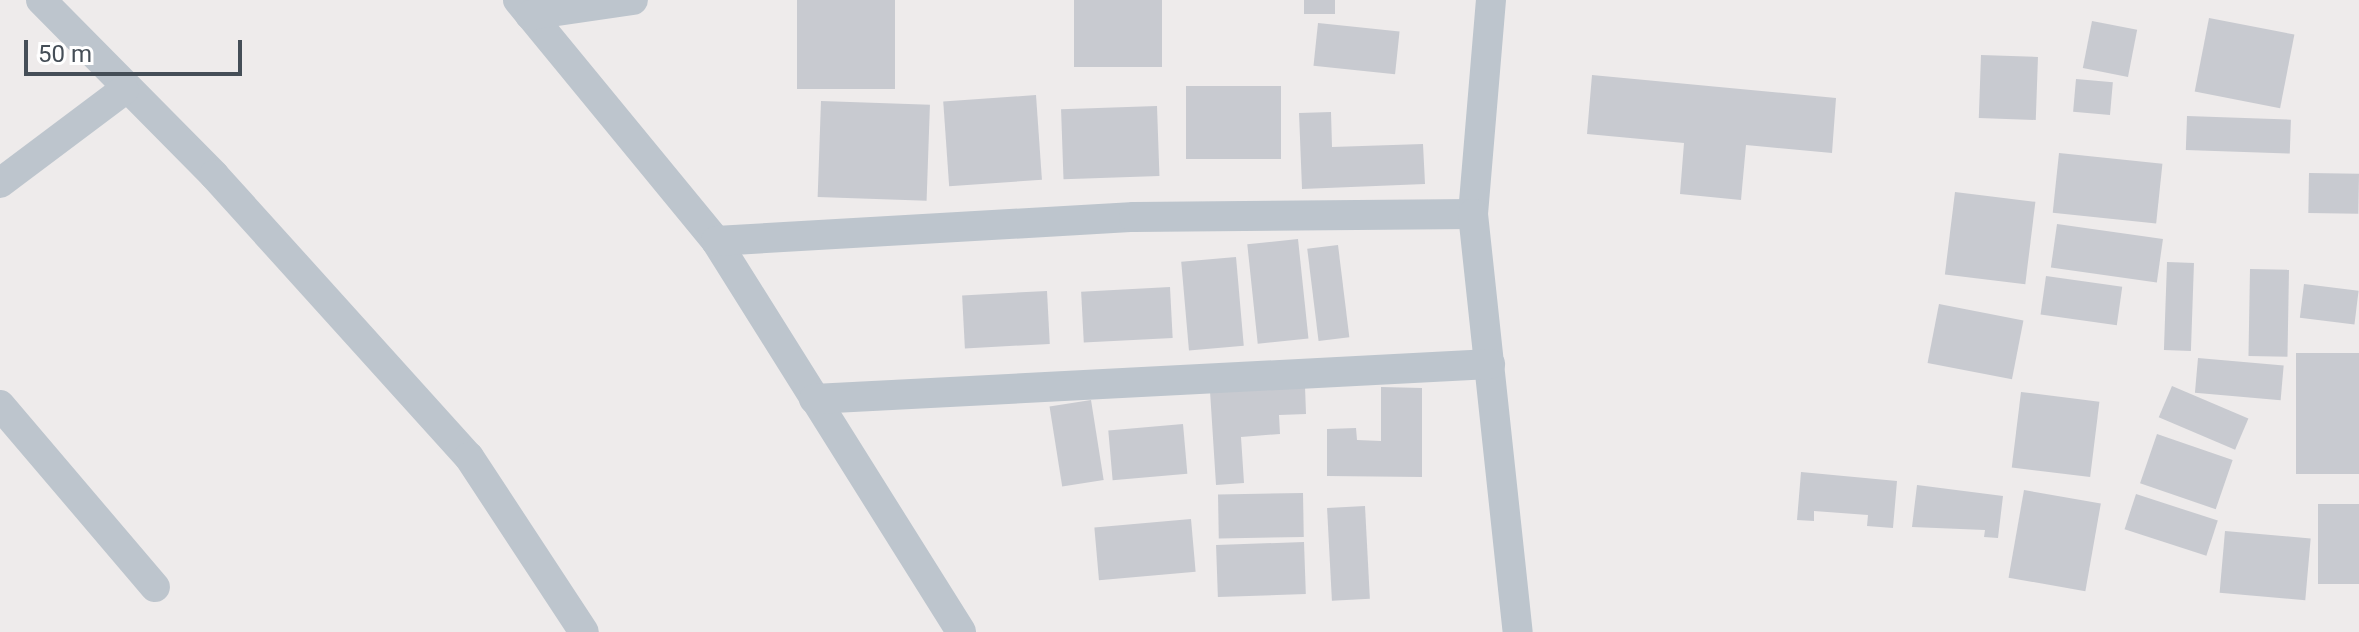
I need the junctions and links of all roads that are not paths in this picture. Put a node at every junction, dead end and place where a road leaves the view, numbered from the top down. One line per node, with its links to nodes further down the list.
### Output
1 (41, 0): 5 (street)
2 (633, 0): 4 (street)
3 (1491, 0): 7 (street)
4 (524, 8): 8 (street)
5 (124, 90): 6 (street); 13 (street)
6 (0, 183)
7 (1473, 214): 8 (street); 9 (street)
8 (716, 241): 10 (street)
9 (1490, 364): 10 (street); 15 (street)
10 (814, 399): 14 (street)
11 (0, 405): 12 (street)
12 (155, 587)
13 (584, 632)
14 (961, 632)
15 (1518, 632)

